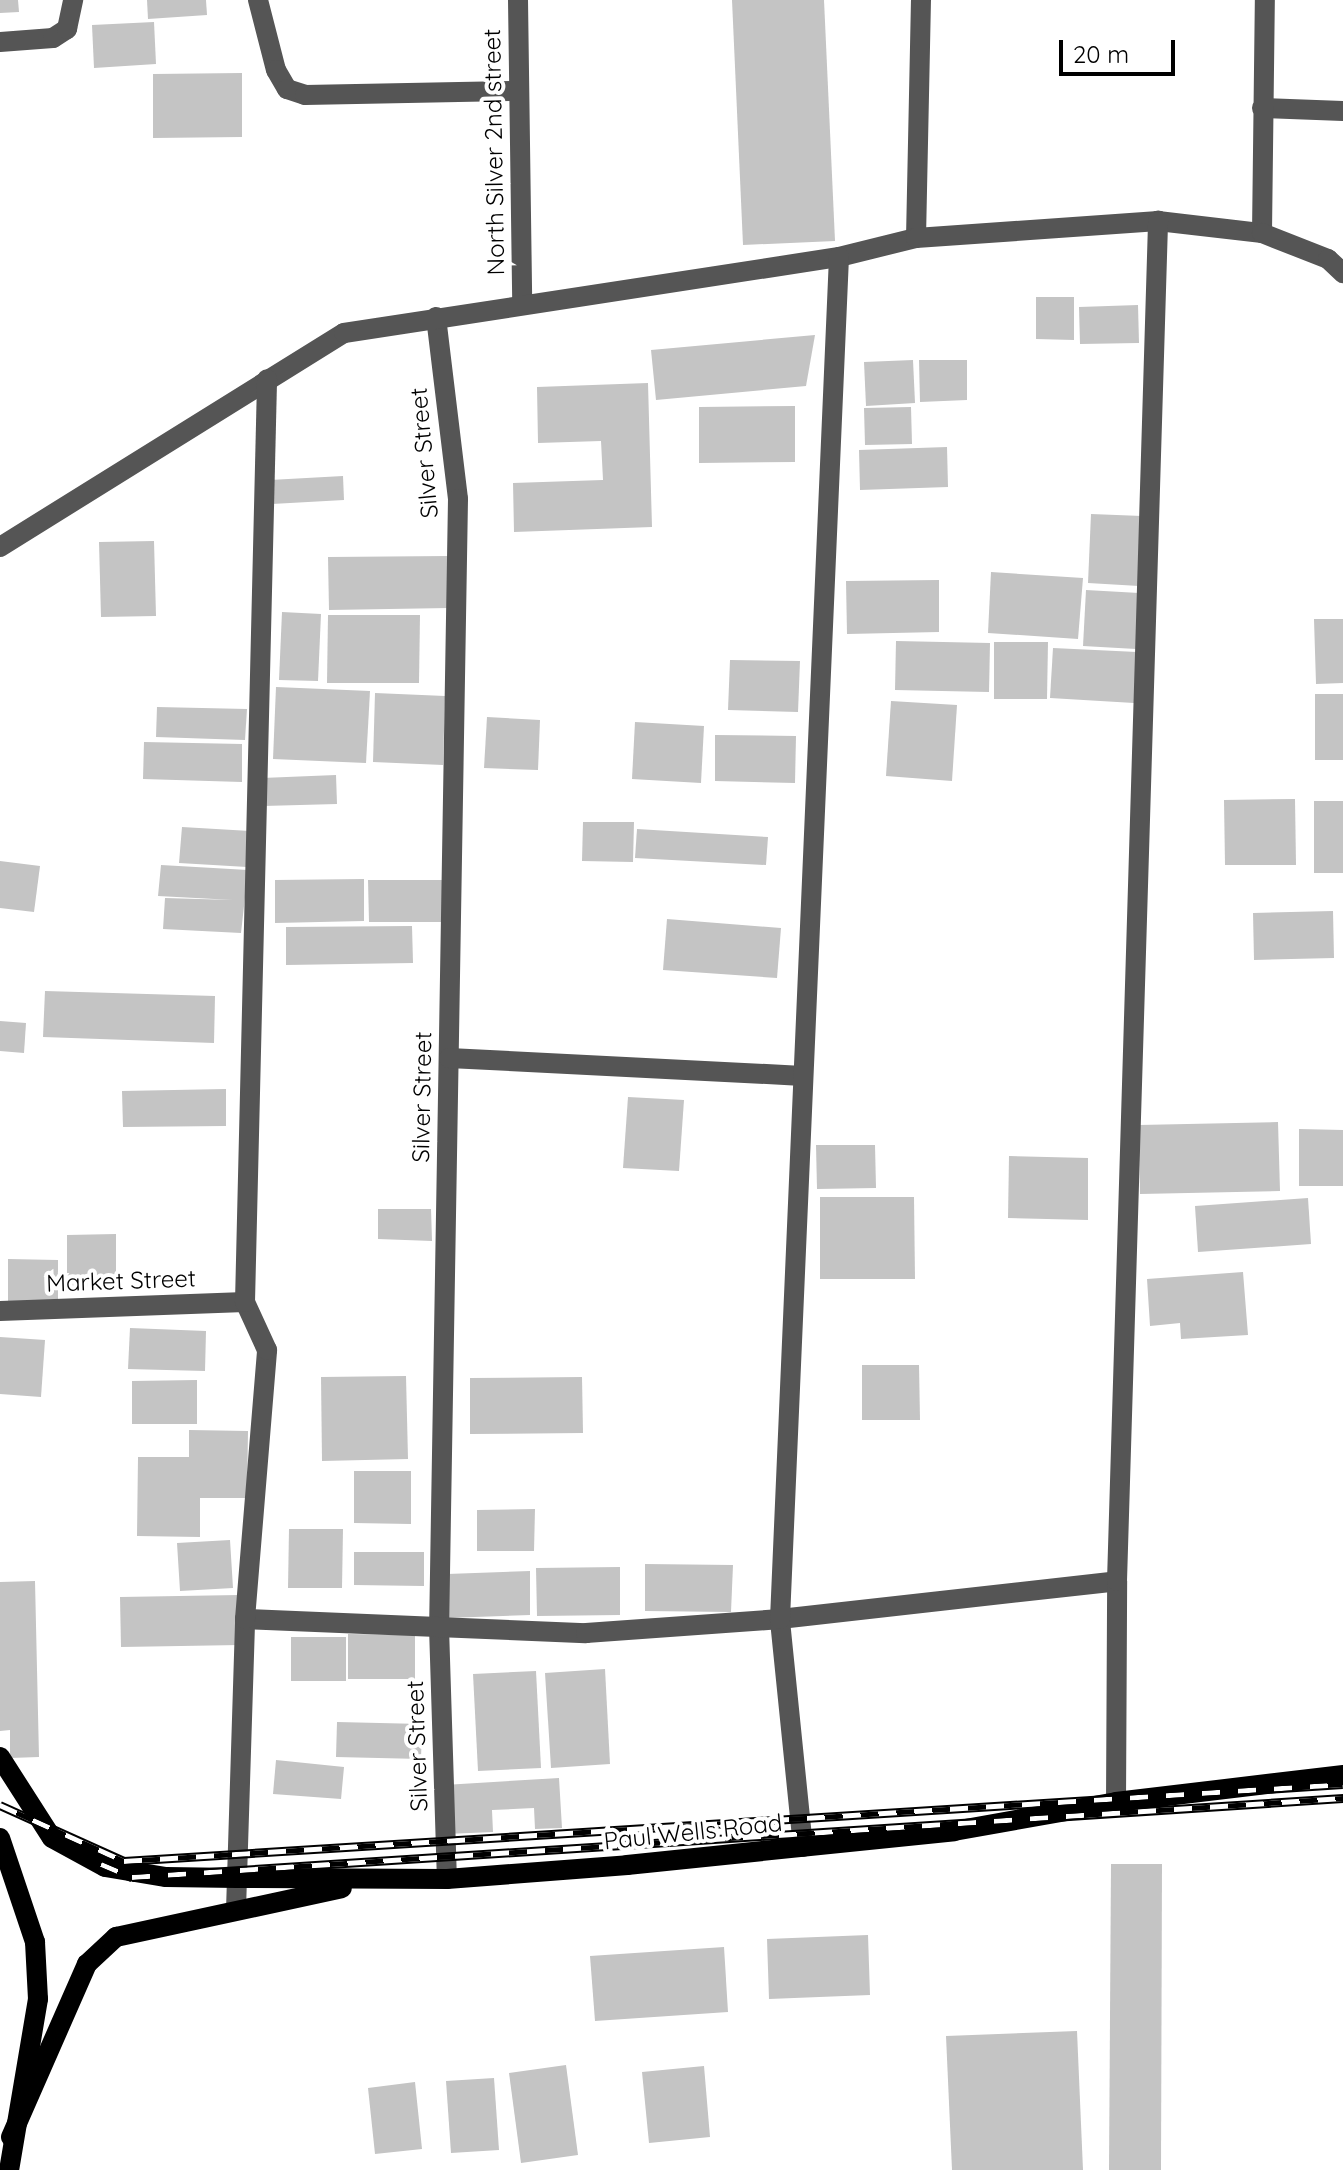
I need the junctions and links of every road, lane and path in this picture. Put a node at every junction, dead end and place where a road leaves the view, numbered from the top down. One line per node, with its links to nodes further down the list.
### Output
1 (73, 0): 6 (street)
2 (258, 0): 7 (street)
3 (518, 0): 7 (street, North Silver 2nd street)
4 (921, 0): 12 (street)
5 (1265, 0): 8 (street)
6 (0, 42)
7 (519, 91): 15 (street, North Silver 2nd street)
8 (1262, 108): 9 (street); 11 (street)
9 (1343, 111)
10 (1158, 221): 11 (street); 12 (street); 23 (street)
11 (1262, 233): 14 (street)
12 (916, 238): 13 (street)
13 (839, 257): 15 (street); 20 (street)
14 (1343, 273)
15 (522, 303): 16 (street)
16 (436, 317): 17 (street); 19 (street, Silver Street)
17 (267, 379): 18 (street); 21 (street)
18 (0, 547)
19 (449, 1058): 20 (street); 26 (street, Silver Street)
20 (803, 1076): 25 (street)
21 (245, 1302): 22 (street, Market Street); 24 (street)
22 (0, 1311)
23 (1117, 1581): 25 (street); 29 (street)
24 (245, 1619): 26 (street); 32 (street)
25 (780, 1619): 26 (street); 31 (street)
26 (439, 1627): 33 (street, Silver Street)
27 (0, 1757): 32 (main road, Paul Wells Road)
28 (1343, 1775): 29 (main road, Paul Wells Road)
29 (1116, 1802): 31 (main road, Paul Wells Road)
30 (0, 1838): 36 (main road)
31 (803, 1847): 33 (main road, Paul Wells Road)
32 (237, 1878): 34 (main road, Paul Wells Road); 35 (street)
33 (447, 1879): 34 (main road, Paul Wells Road)
34 (379, 1880): 35 (main road)
35 (236, 1910): 36 (main road)
36 (6, 2137): 37 (main road)
37 (9, 2170)

